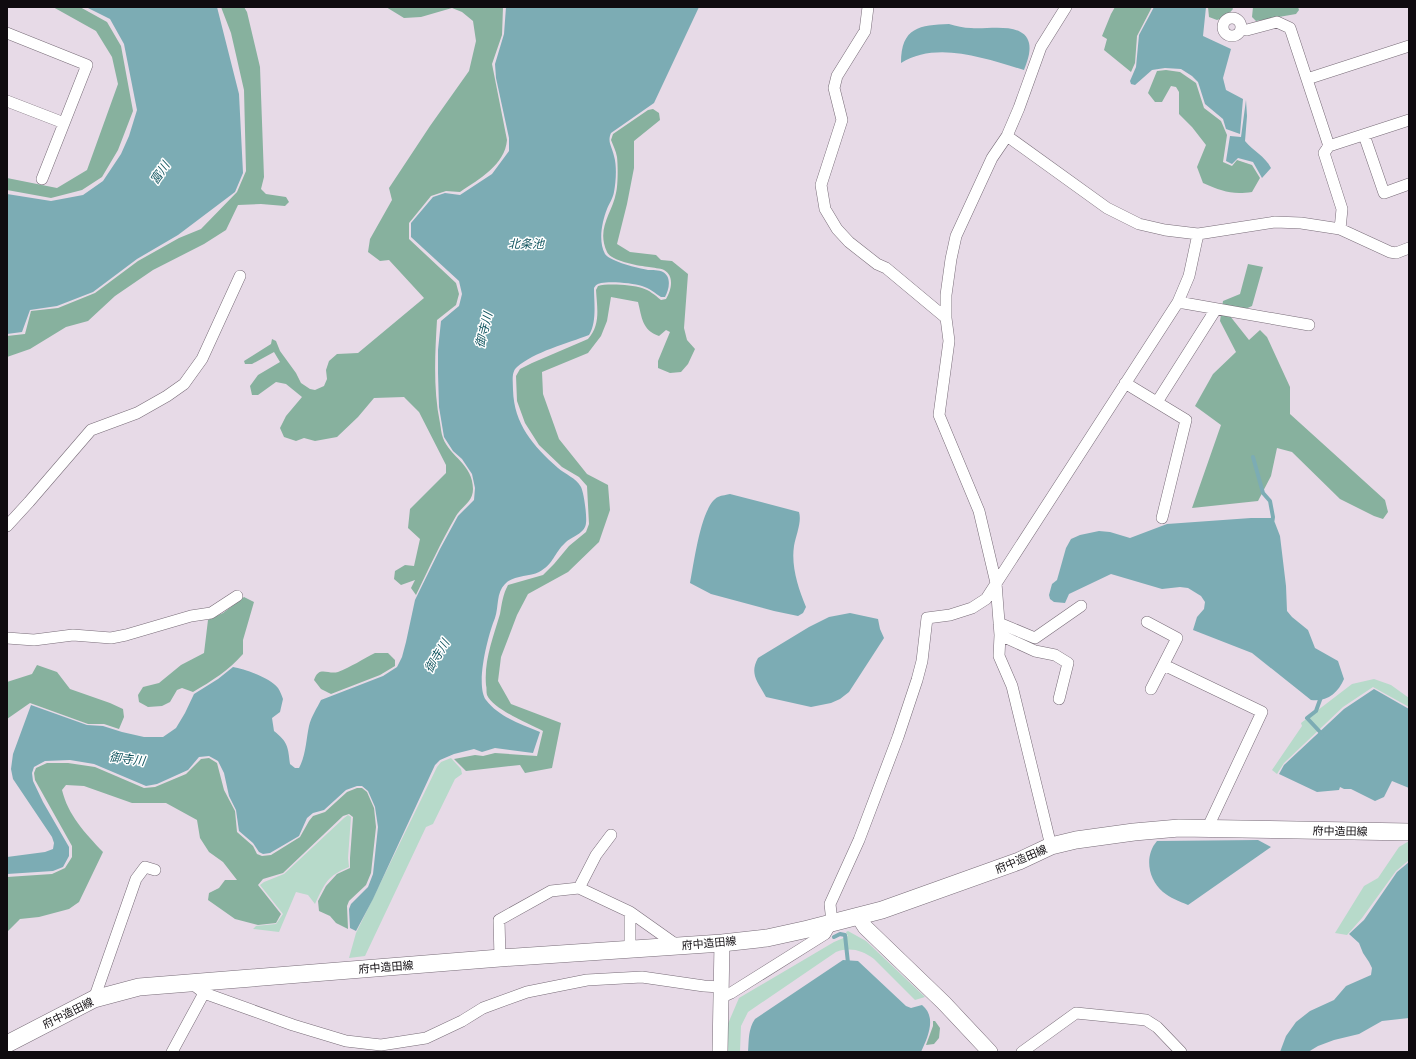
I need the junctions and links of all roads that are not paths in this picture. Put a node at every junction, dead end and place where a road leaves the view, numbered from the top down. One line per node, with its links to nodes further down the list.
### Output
1 (868, 7): 21 (street)
2 (1066, 7): 11 (street)
3 (1241, 29): 6 (street)
4 (7, 33): 9 (street)
5 (1409, 46): 6 (street)
6 (1307, 79): 12 (street)
7 (8, 102): 9 (street)
8 (1409, 120): 10 (street)
9 (64, 123): 13 (street)
10 (1364, 134): 12 (street); 14 (street)
11 (1006, 136): 16 (street); 21 (street)
12 (1329, 146): 15 (street)
13 (42, 179)
14 (1409, 184)
15 (1340, 228): 16 (street); 17 (street)
16 (1198, 234): 19 (street)
17 (1409, 248)
18 (240, 276): 26 (street)
19 (1178, 302): 20 (street); 23 (street)
20 (1216, 309): 22 (street); 24 (street)
21 (946, 318): 27 (street)
22 (1309, 325)
23 (1125, 383): 24 (street); 27 (street)
24 (1157, 402): 25 (street)
25 (1162, 518)
26 (7, 526)
27 (996, 583): 31 (street); 45 (street)
28 (237, 596): 33 (street)
29 (1081, 606): 31 (street)
30 (1147, 622): 34 (street)
31 (999, 623): 32 (street)
32 (1000, 635): 36 (street); 40 (street)
33 (7, 638)
34 (1164, 665): 35 (street); 37 (street)
35 (1151, 689)
36 (1059, 699)
37 (1207, 829): 38 (main road, 府中造田線); 40 (main road, 府中造田線)
38 (1409, 832)
39 (611, 834): 42 (street)
40 (1051, 846): 44 (main road, 府中造田線)
41 (155, 870): 53 (street)
42 (578, 888): 43 (street); 49 (street)
43 (630, 912): 47 (street); 48 (street)
44 (858, 916): 45 (main road, 府中造田線); 58 (street)
45 (832, 922): 46 (main road, 府中造田線); 51 (street)
46 (722, 943): 47 (main road, 府中造田線); 51 (street)
47 (678, 946): 48 (main road, 府中造田線)
48 (630, 949): 49 (main road, 府中造田線)
49 (500, 958): 50 (main road, 府中造田線)
50 (190, 982): 52 (street); 53 (main road, 府中造田線)
51 (720, 992): 55 (street); 57 (street)
52 (204, 993): 55 (street); 56 (street)
53 (94, 999): 54 (main road, 府中造田線)
54 (7, 1044)
55 (397, 1047)
56 (172, 1052)
57 (720, 1052)
58 (990, 1052)
59 (1022, 1052): 60 (street)
60 (1181, 1052)

